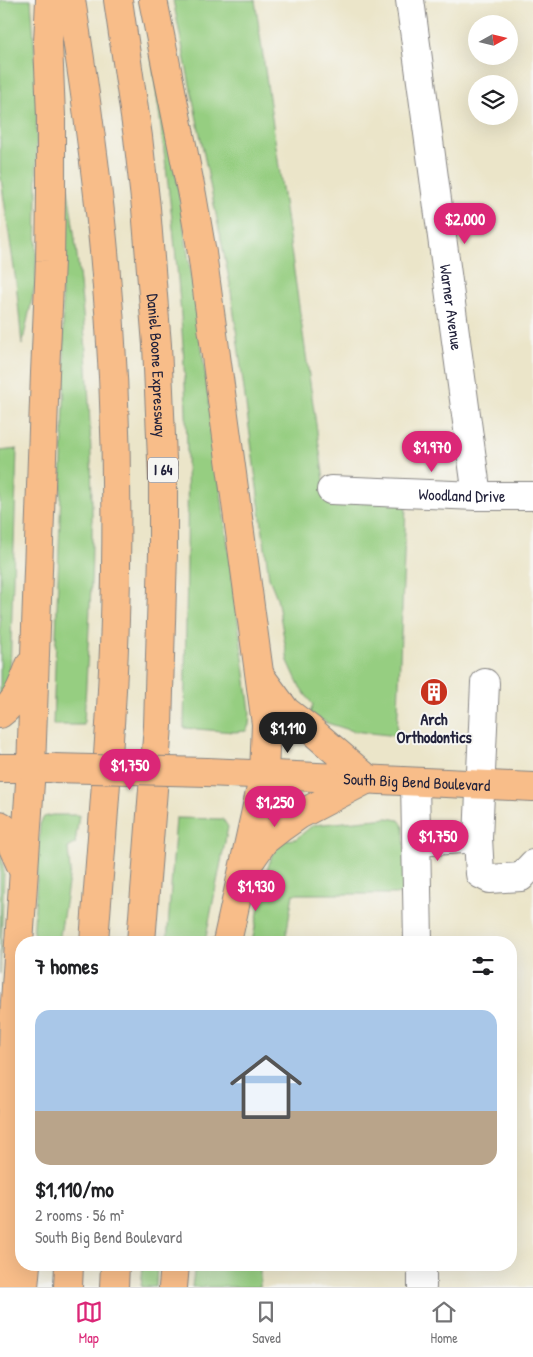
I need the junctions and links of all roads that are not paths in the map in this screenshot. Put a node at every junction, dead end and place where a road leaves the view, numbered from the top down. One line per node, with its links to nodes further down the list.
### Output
1 (50, 0): 9 (main road)
2 (71, 0): 27 (main road)
3 (118, 0): 28 (main road, Daniel Boone Expressway / I 64)
4 (153, 0): 10 (main road)
5 (410, 0): 7 (street, Warner Avenue)
6 (331, 490): 7 (street, Woodland Drive)
7 (477, 496): 8 (street, Woodland Drive)
8 (533, 496)
9 (35, 652): 12 (main road); 14 (main road)
10 (259, 675): 15 (main road); 16 (main road)
11 (485, 683): 18 (street)
12 (0, 714)
13 (0, 768): 14 (main road, South Big Bend Boulevard)
14 (43, 768): 15 (main road, South Big Bend Boulevard, bridge); 24 (main road)
15 (264, 774): 16 (main road, South Big Bend Boulevard); 25 (main road)
16 (368, 779): 17 (main road, South Big Bend Boulevard); 25 (main road)
17 (415, 782): 18 (main road, South Big Bend Boulevard); 22 (street)
18 (480, 785): 19 (main road, South Big Bend Boulevard); 21 (street)
19 (533, 787)
20 (0, 825): 24 (main road)
21 (478, 838): 22 (street); 23 (street)
22 (416, 842): 30 (street)
23 (533, 864)
24 (24, 871): 26 (main road)
25 (243, 872): 29 (main road)
26 (20, 936)
27 (94, 936)
28 (141, 936)
29 (228, 936)
30 (418, 936)
31 (15, 1002): 37 (main road)
32 (25, 1271): 38 (main road)
33 (69, 1271): 39 (main road)
34 (115, 1271): 40 (main road)
35 (174, 1271): 41 (main road)
36 (422, 1271): 42 (street)
37 (10, 1287)
38 (24, 1287)
39 (68, 1287)
40 (114, 1287)
41 (172, 1287)
42 (422, 1287)

